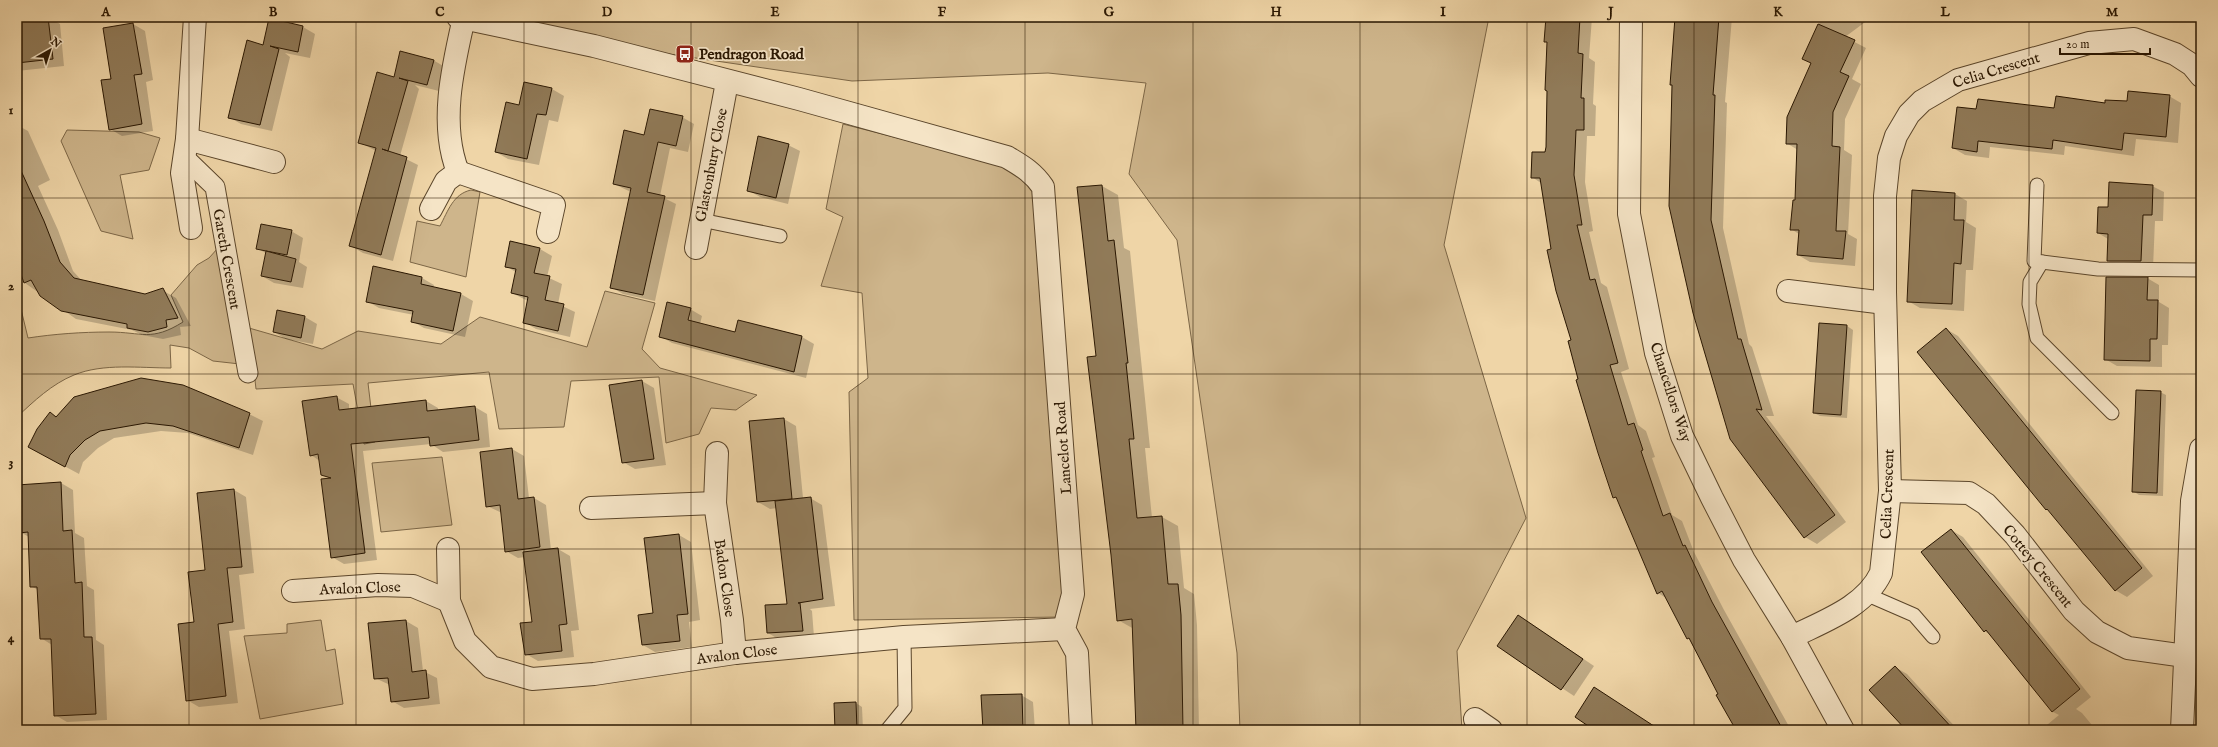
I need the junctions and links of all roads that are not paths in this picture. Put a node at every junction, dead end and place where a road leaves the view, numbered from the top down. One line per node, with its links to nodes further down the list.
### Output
1 (196, 17): 6 (street, Gareth Crescent)
2 (1631, 17): 33 (street, Chancellors Way)
3 (461, 18): 5 (street); 8 (street)
4 (2201, 76): 19 (street, Celia Crescent)
5 (727, 82): 11 (street, Glastonbury Close); 31 (street, Lancelot Road)
6 (186, 148): 7 (street); 12 (street, Gareth Crescent); 20 (street, Gareth Crescent)
7 (274, 162)
8 (458, 172): 10 (street); 13 (street)
9 (2037, 185): 16 (lane)
10 (431, 209)
11 (701, 220): 14 (lane); 15 (street, Glastonbury Close)
12 (191, 228)
13 (548, 232)
14 (780, 236)
15 (696, 248)
16 (2042, 262): 17 (lane); 21 (lane)
17 (2201, 270)
18 (1788, 291): 19 (street)
19 (1885, 303): 24 (street, Celia Crescent)
20 (248, 373)
21 (2112, 413)
22 (2201, 449): 36 (street)
23 (717, 453): 25 (street, Badon Close)
24 (1890, 491): 29 (street, Celia Crescent); 36 (street, Cottey Crescent)
25 (715, 503): 26 (street); 35 (street, Badon Close)
26 (591, 508)
27 (448, 549): 30 (street, Avalon Close)
28 (293, 591): 30 (street, Avalon Close)
29 (1868, 595): 33 (street, Celia Crescent); 34 (lane)
30 (450, 601): 35 (street, Avalon Close)
31 (1064, 629): 32 (street, Avalon Close); 38 (street)
32 (904, 637): 35 (street, Avalon Close); 37 (lane)
33 (1792, 637): 39 (street, Chancellors Way)
34 (1932, 637)
35 (734, 653)
36 (2186, 656): 40 (street)
37 (887, 730)
38 (1081, 730)
39 (1843, 730)
40 (2182, 730)

